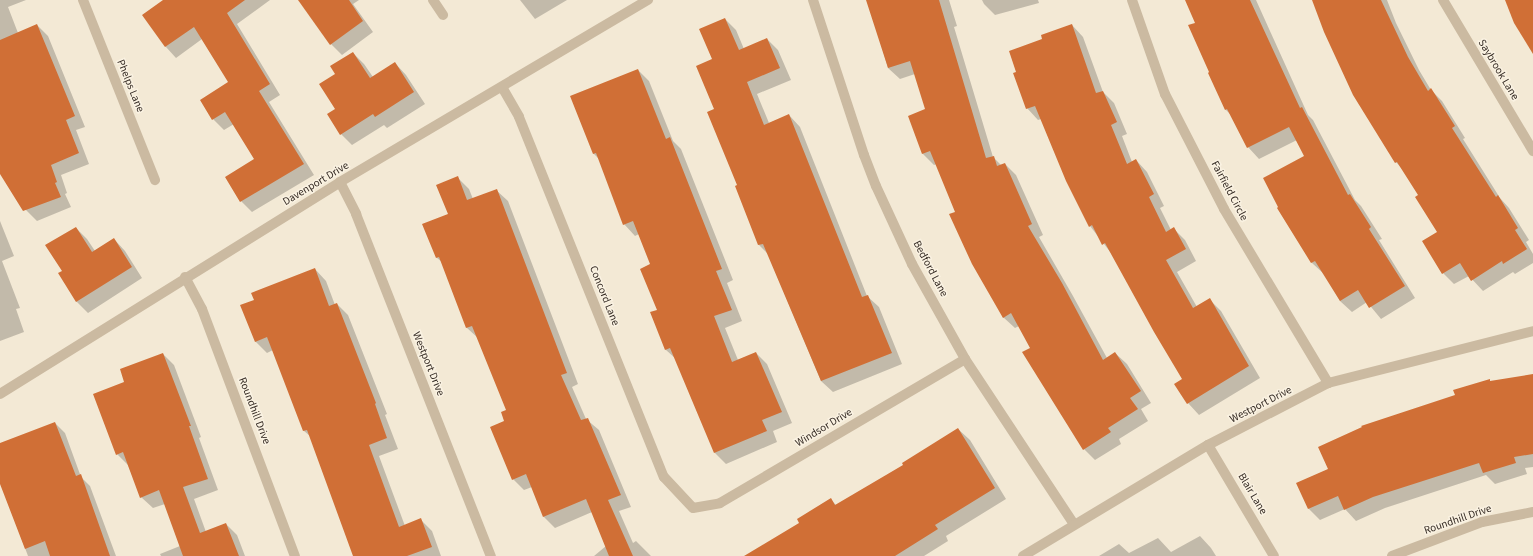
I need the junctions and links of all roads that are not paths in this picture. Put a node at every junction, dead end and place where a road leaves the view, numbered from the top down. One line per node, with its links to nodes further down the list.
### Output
1 (83, 0): 10 (street, Phelps Lane)
2 (433, 0): 7 (street)
3 (648, 0): 8 (street, Davenport Drive)
4 (813, 0): 14 (street, Bedford Lane)
5 (1132, 0): 15 (street, Fairfield Circle)
6 (1443, 0): 9 (street, Saybrook Lane)
7 (443, 15)
8 (502, 87): 11 (street, Davenport Drive); 18 (street, Concord Lane)
9 (1533, 151)
10 (155, 180)
11 (340, 182): 12 (street, Davenport Drive); 22 (street, Westport Drive)
12 (186, 277): 16 (street, Davenport Drive); 21 (street, Roundhill Drive)
13 (1533, 331): 15 (street, Westport Drive)
14 (965, 358): 18 (street, Windsor Drive); 20 (street, Bedford Lane)
15 (1328, 383): 17 (street, Westport Drive)
16 (0, 394)
17 (1208, 445): 20 (street, Westport Drive); 24 (street, Blair Lane)
18 (693, 508)
19 (1533, 512): 25 (street, Roundhill Drive)
20 (1074, 524): 23 (street, Westport Drive)
21 (295, 556)
22 (491, 556)
23 (1023, 556)
24 (1274, 556)
25 (1392, 556)

